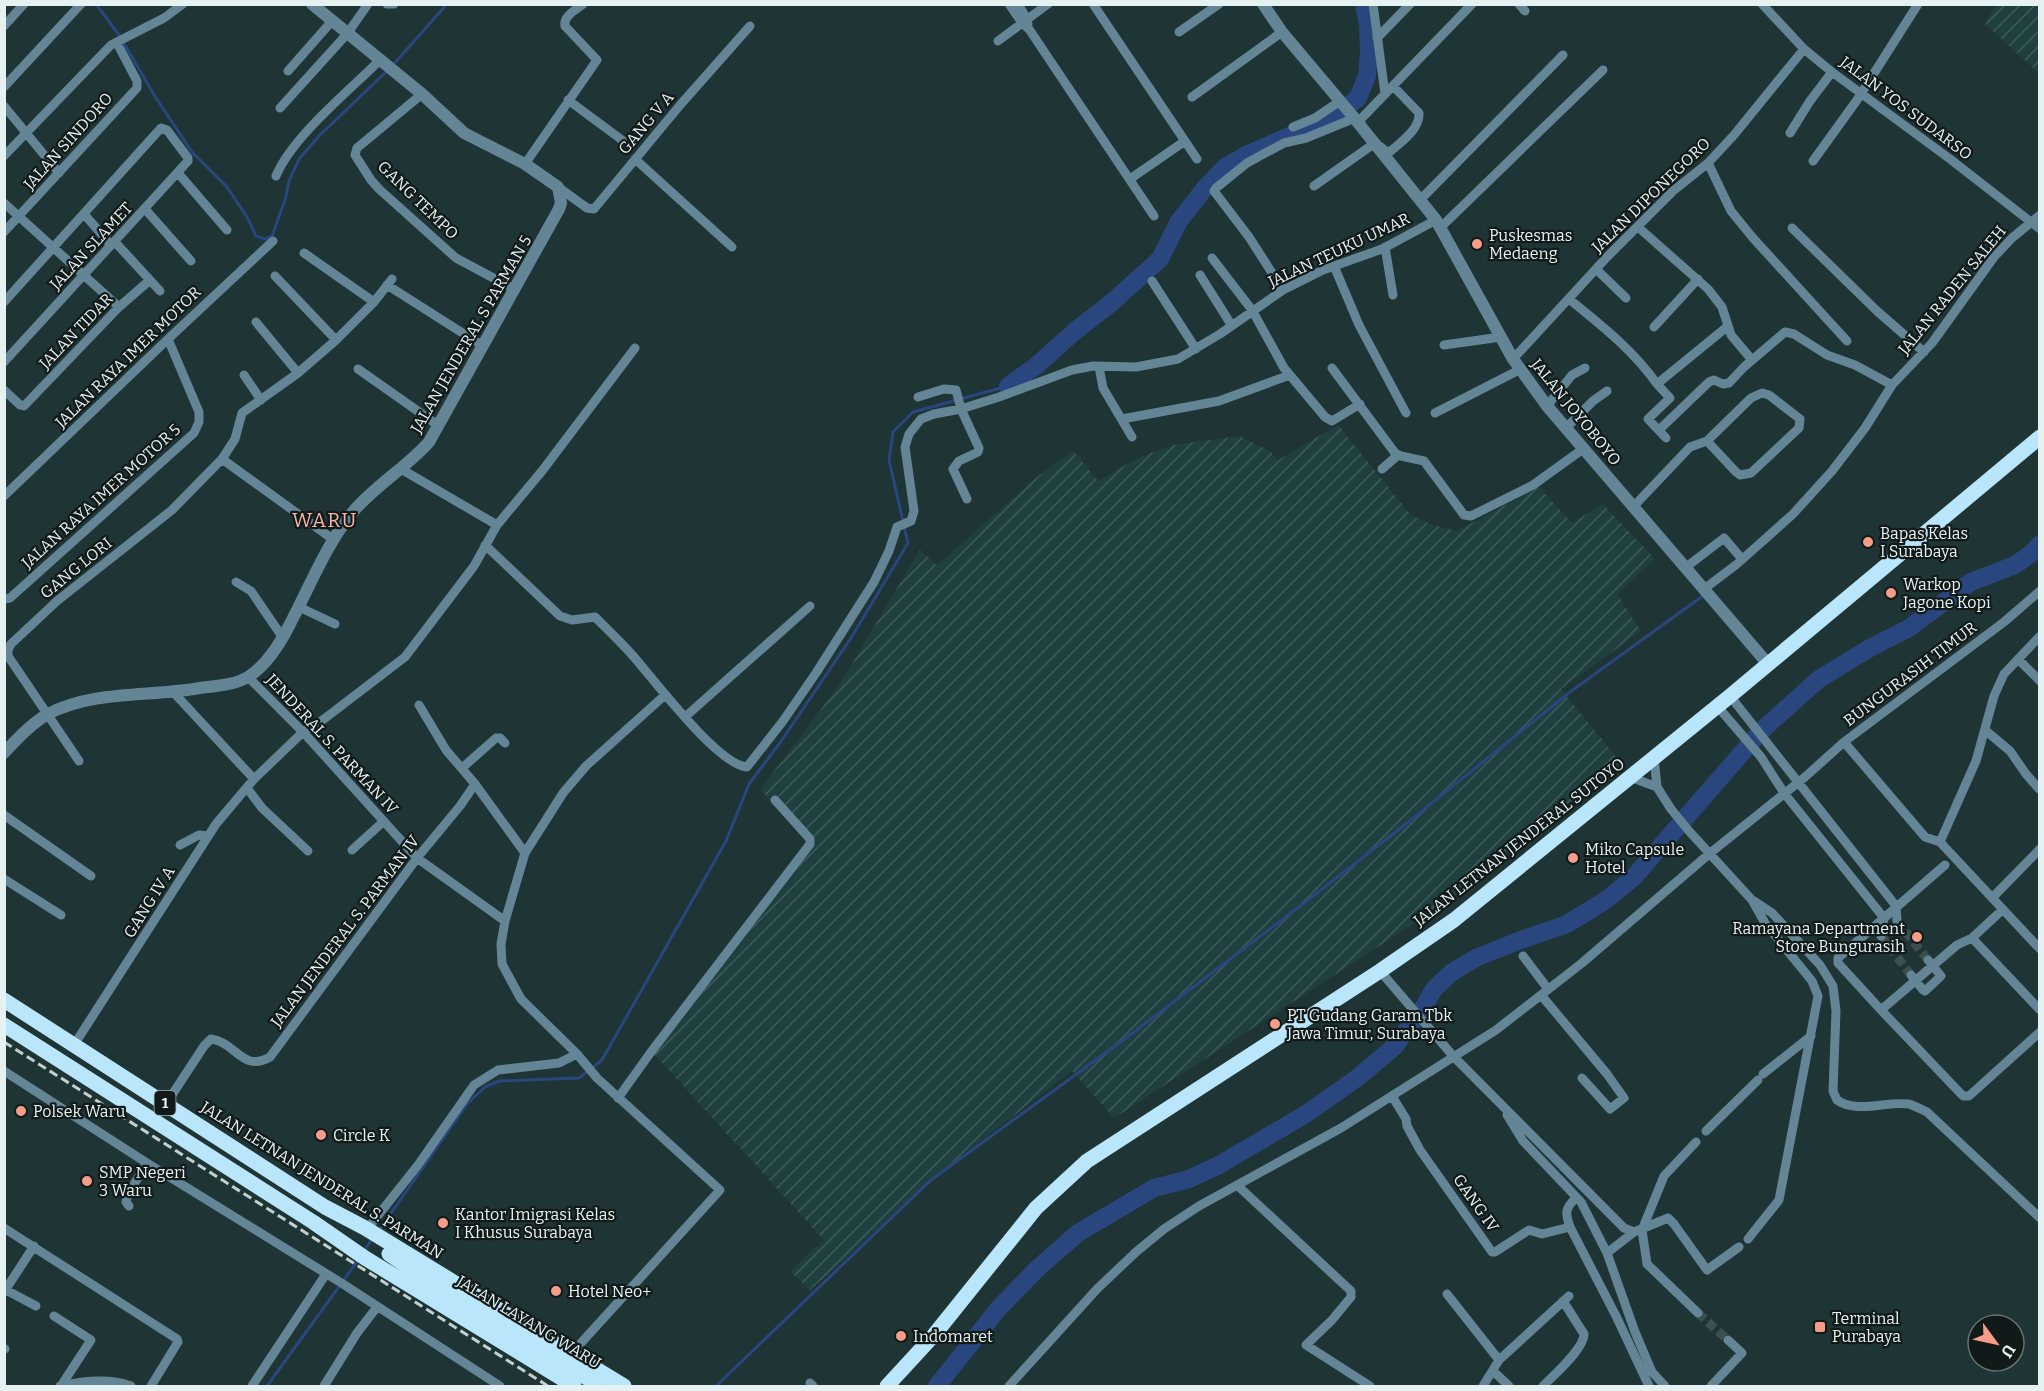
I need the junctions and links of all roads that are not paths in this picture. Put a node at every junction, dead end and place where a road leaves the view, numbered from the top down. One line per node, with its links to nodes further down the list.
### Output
1 (24, 4): 22 (street)
2 (81, 4): 37 (street)
3 (183, 4): 28 (street)
4 (312, 4): 20 (street)
5 (368, 4): 26 (street)
6 (387, 4): 7 (street)
7 (394, 4)
8 (583, 4): 42 (street)
9 (1009, 4): 21 (street)
10 (1017, 4): 21 (street)
11 (1048, 4): 21 (street)
12 (1093, 4): 51 (street)
13 (1220, 4): 24 (street)
14 (1263, 4): 25 (street, JALAN JOYOBOYO)
15 (1373, 4): 27 (street)
16 (1410, 4): 27 (street)
17 (1472, 4): 36 (street)
18 (1762, 4): 30 (street, JALAN YOS SUDARSO)
19 (1918, 4): 40 (street)
20 (332, 21): 26 (street); 34 (street)
21 (1026, 24): 29 (street); 62 (street)
22 (4, 26)
23 (750, 26): 54 (street, GANG V A)
24 (1179, 32)
25 (1282, 32): 41 (street); 43 (street, JALAN JOYOBOYO)
26 (347, 34): 32 (street); 45 (street)
27 (1377, 38): 39 (street)
28 (120, 40): 48 (street); 59 (street, JALAN SINDORO)
29 (998, 41)
30 (1804, 49): 35 (street, JALAN YOS SUDARSO); 57 (street, JALAN DIPONEGORO)
31 (1563, 55): 65 (street)
32 (381, 61): 38 (street); 61 (street)
33 (1603, 70): 72 (street, JALAN TEUKU UMAR)
34 (288, 71)
35 (1832, 72): 40 (street, JALAN YOS SUDARSO); 49 (street)
36 (1393, 86): 39 (street); 46 (street)
37 (4, 87)
38 (422, 94): 58 (street); 94 (street, GANG TEMPO)
39 (1385, 94): 46 (street)
40 (1860, 94): 56 (street); 73 (street, JALAN YOS SUDARSO)
41 (1192, 97)
42 (568, 100): 50 (street); 58 (street)
43 (1341, 102): 46 (street, JALAN JOYOBOYO); 47 (street)
44 (4, 106): 48 (street)
45 (280, 108)
46 (1357, 118): 52 (street, JALAN JOYOBOYO); 95 (street)
47 (1293, 127)
48 (26, 132): 53 (street); 59 (street)
49 (1790, 133)
50 (622, 140)
51 (1185, 141): 55 (street); 62 (street)
52 (1375, 143): 63 (street); 65 (street, JALAN JOYOBOYO)
53 (4, 156)
54 (635, 159): 64 (street, GANG V A); 80 (street)
55 (1197, 159)
56 (1813, 161)
57 (1708, 163): 74 (street, JALAN DIPONEGORO); 111 (street)
58 (525, 164): 64 (street)
59 (59, 172): 70 (street, JALAN SINDORO)
60 (178, 173): 67 (street, JALAN SLAMET); 68 (street); 76 (street)
61 (276, 176)
62 (1130, 179): 71 (street)
63 (1314, 186)
64 (558, 187): 94 (street, JALAN JENDERAL S PARMAN 5)
65 (1420, 200): 72 (street, JALAN JOYOBOYO)
66 (4, 203): 70 (street)
67 (145, 209): 79 (street, JALAN SLAMET); 85 (street)
68 (84, 214): 79 (street); 82 (street)
69 (2040, 215): 73 (street, JALAN RADEN SALEH)
70 (19, 216): 77 (street, JALAN SINDORO); 82 (street)
71 (1154, 216)
72 (1438, 224): 81 (street, JALAN TEUKU UMAR); 108 (street, JALAN JOYOBOYO)
73 (2035, 225): 116 (street, JALAN RADEN SALEH)
74 (1638, 227): 87 (street, JALAN DIPONEGORO); 91 (street)
75 (1792, 228): 116 (street)
76 (227, 230)
77 (4, 232)
78 (273, 241): 109 (street, JALAN RAYA IMER MOTOR)
79 (113, 244): 88 (street, JALAN SLAMET); 92 (street)
80 (732, 247)
81 (1385, 247): 86 (street, JALAN TEUKU UMAR); 97 (street)
82 (54, 248): 88 (street); 100 (street)
83 (304, 253): 101 (street)
84 (1212, 258): 103 (street)
85 (191, 261)
86 (1334, 266): 95 (street, JALAN TEUKU UMAR); 136 (street)
87 (1596, 268): 98 (street); 99 (street, JALAN DIPONEGORO)
88 (84, 275): 102 (street); 118 (street, JALAN SLAMET)
89 (1200, 275): 105 (street)
90 (275, 276): 110 (street)
91 (1698, 279): 106 (street); 107 (street)
92 (150, 280): 96 (street); 102 (street, JALAN TIDAR)
93 (1152, 281): 115 (street)
94 (514, 289): 113 (street, JALAN JENDERAL S PARMAN 5)
95 (1283, 290): 103 (street, JALAN TEUKU UMAR)
96 (160, 291)
97 (1393, 295)
98 (1626, 298)
99 (1569, 299): 119 (street, JALAN DIPONEGORO); 127 (street)
100 (4, 302)
101 (374, 302): 110 (street, GANG LORI); 113 (street, GANG LORI)
102 (119, 307): 129 (street, JALAN TIDAR)
103 (1252, 310): 105 (street, JALAN TEUKU UMAR); 126 (street)
104 (256, 321): 124 (street)
105 (1232, 326): 115 (street, JALAN TEUKU UMAR)
106 (1728, 326): 117 (street); 127 (street)
107 (1654, 327)
108 (1501, 337): 112 (street); 119 (street, JALAN JOYOBOYO)
109 (168, 339): 149 (street, JALAN RAYA IMER MOTOR); 160 (street, JALAN RAYA IMER MOTOR 5)
110 (336, 340): 124 (street, GANG LORI)
111 (1847, 341)
112 (1444, 345)
113 (483, 346): 139 (street, JALAN JENDERAL S PARMAN 5)
114 (635, 348): 152 (street, GANG IV A)
115 (1196, 349): 120 (street, JALAN TEUKU UMAR)
116 (1924, 352): 128 (street, JALAN RADEN SALEH)
117 (1752, 360): 127 (street); 128 (street)
118 (4, 362)
119 (1517, 364): 134 (street, JALAN JOYOBOYO); 137 (street)
120 (1096, 366): 135 (street, JALAN TEUKU UMAR); 138 (street)
121 (1332, 368): 133 (street)
122 (1585, 368): 134 (street)
123 (358, 369): 139 (street)
124 (297, 373): 132 (street, GANG LORI)
125 (244, 375): 132 (street)
126 (1290, 375): 133 (street); 138 (street)
127 (1657, 384)
128 (1892, 385): 155 (street, JALAN RADEN SALEH)
129 (4, 390)
130 (1607, 391): 140 (street)
131 (918, 398): 135 (street)
132 (261, 400): 146 (street, GANG LORI)
133 (1360, 404): 145 (street)
134 (1547, 406): 140 (street, JALAN JOYOBOYO)
135 (961, 407): 150 (street); 176 (street, JALAN TEUKU UMAR)
136 (1406, 413)
137 (1435, 413)
138 (1122, 418): 141 (street)
139 (439, 426): 147 (street, JALAN JENDERAL S PARMAN 5)
140 (1566, 429): 144 (street, JALAN JOYOBOYO)
141 (1132, 437)
142 (2040, 437): 167 (highway, JALAN LETNAN JENDERAL SUTOYO)
143 (1707, 441): 143 (street); 151 (street)
144 (1583, 449): 145 (street); 151 (street, JALAN JOYOBOYO)
145 (1398, 455): 148 (street)
146 (222, 459): 153 (street); 175 (street, GANG LORI)
147 (401, 469): 152 (street); 153 (street, JALAN JENDERAL S PARMAN 5)
148 (1382, 469)
149 (4, 496)
150 (967, 499)
151 (1633, 507): 156 (street, JALAN JOYOBOYO)
152 (497, 525): 154 (street, GANG IV A)
153 (334, 540): 162 (street, JALAN JENDERAL S PARMAN 5)
154 (485, 545): 171 (street); 178 (street, GANG IV A)
155 (1742, 559): 156 (street); 159 (street, JALAN RADEN SALEH)
156 (1685, 568): 159 (street, JALAN JOYOBOYO)
157 (236, 582): 165 (street)
158 (2040, 591): 179 (street, BUNGURASIH TIMUR)
159 (1708, 594): 167 (street, JALAN JOYOBOYO)
160 (4, 599)
161 (810, 606): 176 (street)
162 (299, 607): 163 (street); 165 (street, JALAN JENDERAL S PARMAN 5)
163 (335, 624)
164 (2040, 636): 166 (street)
165 (282, 638): 168 (street, JALAN JENDERAL S PARMAN 5)
166 (2018, 658): 169 (street); 177 (street)
167 (1768, 664): 172 (highway, JALAN LETNAN JENDERAL SUTOYO)
168 (248, 677): 170 (street, JALAN JENDERAL S PARMAN 5); 178 (street, JENDERAL S. PARMAN IV)
169 (2040, 681)
170 (174, 693): 175 (street, JALAN JENDERAL S PARMAN 5); 188 (street)
171 (665, 695): 176 (street); 206 (street)
172 (1730, 696): 174 (highway, JALAN LETNAN JENDERAL SUTOYO); 181 (street)
173 (418, 705): 186 (street)
174 (1717, 706): 183 (street); 184 (highway, JALAN LETNAN JENDERAL SUTOYO)
175 (47, 715): 182 (street, JALAN JENDERAL S PARMAN 5); 185 (street, GANG LORI)
176 (685, 717)
177 (1985, 730): 193 (street); 201 (street)
178 (303, 732): 188 (street, GANG IV A); 197 (street, JENDERAL S. PARMAN IV)
179 (1844, 742): 189 (street, BUNGURASIH TIMUR); 201 (street)
180 (506, 743): 186 (street)
181 (1769, 745): 183 (street); 189 (street)
182 (4, 753)
183 (1758, 754): 194 (street)
184 (1654, 757): 187 (highway, JALAN LETNAN JENDERAL SUTOYO); 191 (street)
185 (79, 761)
186 (462, 768): 190 (street)
187 (1630, 777): 191 (street); 225 (highway, JALAN LETNAN JENDERAL SUTOYO)
188 (254, 779): 192 (street, GANG IV A)
189 (1799, 781): 194 (street, BUNGURASIH TIMUR); 198 (street)
190 (475, 784): 206 (street); 208 (street, JALAN JENDERAL S. PARMAN IV)
191 (1657, 787): 207 (street)
192 (247, 788): 200 (street, GANG IV A); 205 (street)
193 (2039, 789)
194 (1784, 793): 199 (street); 207 (street, BUNGURASIH TIMUR)
195 (775, 800): 240 (street)
196 (4, 815): 210 (street)
197 (384, 821): 204 (street); 208 (street, JENDERAL S. PARMAN IV)
198 (1832, 823): 199 (street); 214 (street)
199 (1818, 834): 217 (street)
200 (208, 836): 202 (street); 234 (street, GANG IV A)
201 (1940, 842): 212 (street)
202 (180, 845)
203 (2040, 849): 212 (street)
204 (352, 850)
205 (308, 851)
206 (525, 853): 218 (street)
207 (1709, 854): 213 (street); 227 (street, BUNGURASIH TIMUR)
208 (417, 858): 218 (street, JENDERAL S. PARMAN IV); 242 (street, JALAN JENDERAL S. PARMAN IV)
209 (1945, 865): 214 (street)
210 (90, 876)
211 (4, 879): 216 (street)
212 (1992, 898): 222 (street)
213 (1752, 900): 233 (street); 250 (street)
214 (1896, 906): 217 (street); 219 (street)
215 (2000, 912): 221 (street)
216 (61, 915)
217 (1884, 918): 220 (street); 229 (street)
218 (506, 921): 235 (street)
219 (1897, 921)
220 (1881, 936)
221 (1972, 938): 224 (street); 230 (street)
222 (2040, 949)
223 (1523, 956): 227 (street)
224 (1931, 963): 226 (street); 226 (street)
225 (1380, 970): 236 (street); 279 (highway, JALAN LETNAN JENDERAL SUTOYO)
226 (1913, 978): 229 (street)
227 (1545, 992): 236 (street, BUNGURASIH TIMUR); 238 (street)
228 (4, 1000): 234 (highway, JALAN LETNAN JENDERAL S. PARMAN / 1)
229 (1881, 1010): 232 (street)
230 (2040, 1010)
231 (4, 1025): 255 (highway, JALAN LETNAN JENDERAL S. PARMAN / 1)
232 (2040, 1032)
233 (1811, 1036): 243 (street); 254 (street)
234 (74, 1045): 242 (highway, JALAN LETNAN JENDERAL S. PARMAN / 1)
235 (577, 1054): 240 (street); 255 (street)
236 (1454, 1057): 239 (street, BUNGURASIH TIMUR); 241 (street)
237 (4, 1071): 245 (street)
238 (1582, 1078)
239 (1392, 1096): 246 (street, BUNGURASIH TIMUR); 252 (street, GANG IV)
240 (618, 1098): 267 (street)
241 (1498, 1100): 247 (street); 253 (street)
242 (166, 1104): 249 (highway, JALAN LETNAN JENDERAL S. PARMAN / 1)
243 (1706, 1131)
244 (1696, 1142): 253 (street)
245 (147, 1163): 248 (street); 259 (street)
246 (1238, 1186): 280 (street, BUNGURASIH TIMUR); 281 (street)
247 (1576, 1198): 252 (street); 258 (street)
248 (129, 1206)
249 (325, 1207): 255 (highway, JALAN LAYANG WARU / 1)
250 (2040, 1218)
251 (4, 1227): 256 (street)
252 (1570, 1227): 285 (street)
253 (1638, 1231): 257 (street); 258 (street); 264 (street)
254 (1748, 1239)
255 (366, 1241): 267 (highway, JALAN LETNAN JENDERAL S. PARMAN); 276 (highway, JALAN LETNAN JENDERAL S. PARMAN); 277 (highway, JALAN LAYANG WARU / 1)
256 (34, 1246): 260 (street); 272 (street)
257 (1739, 1247)
258 (1607, 1253): 286 (street)
259 (329, 1276): 263 (street); 273 (street)
260 (5, 1291): 262 (street)
261 (1448, 1294): 268 (street)
262 (36, 1306)
263 (376, 1307): 274 (street); 275 (street)
264 (1698, 1312)
265 (54, 1316): 270 (street)
266 (1728, 1340): 287 (street)
267 (571, 1354): 278 (highway, JALAN LETNAN JENDERAL S. PARMAN)
268 (1499, 1360): 269 (street); 284 (street)
269 (1493, 1371): 282 (street); 283 (street)
270 (60, 1386): 271 (street)
271 (131, 1386)
272 (151, 1386)
273 (252, 1386)
274 (324, 1386)
275 (500, 1386)
276 (574, 1386)
277 (600, 1386)
278 (624, 1386)
279 (887, 1386)
280 (1009, 1386)
281 (1370, 1386)
282 (1483, 1386)
283 (1509, 1386)
284 (1543, 1386)
285 (1649, 1386)
286 (1665, 1386)
287 (1711, 1386)

